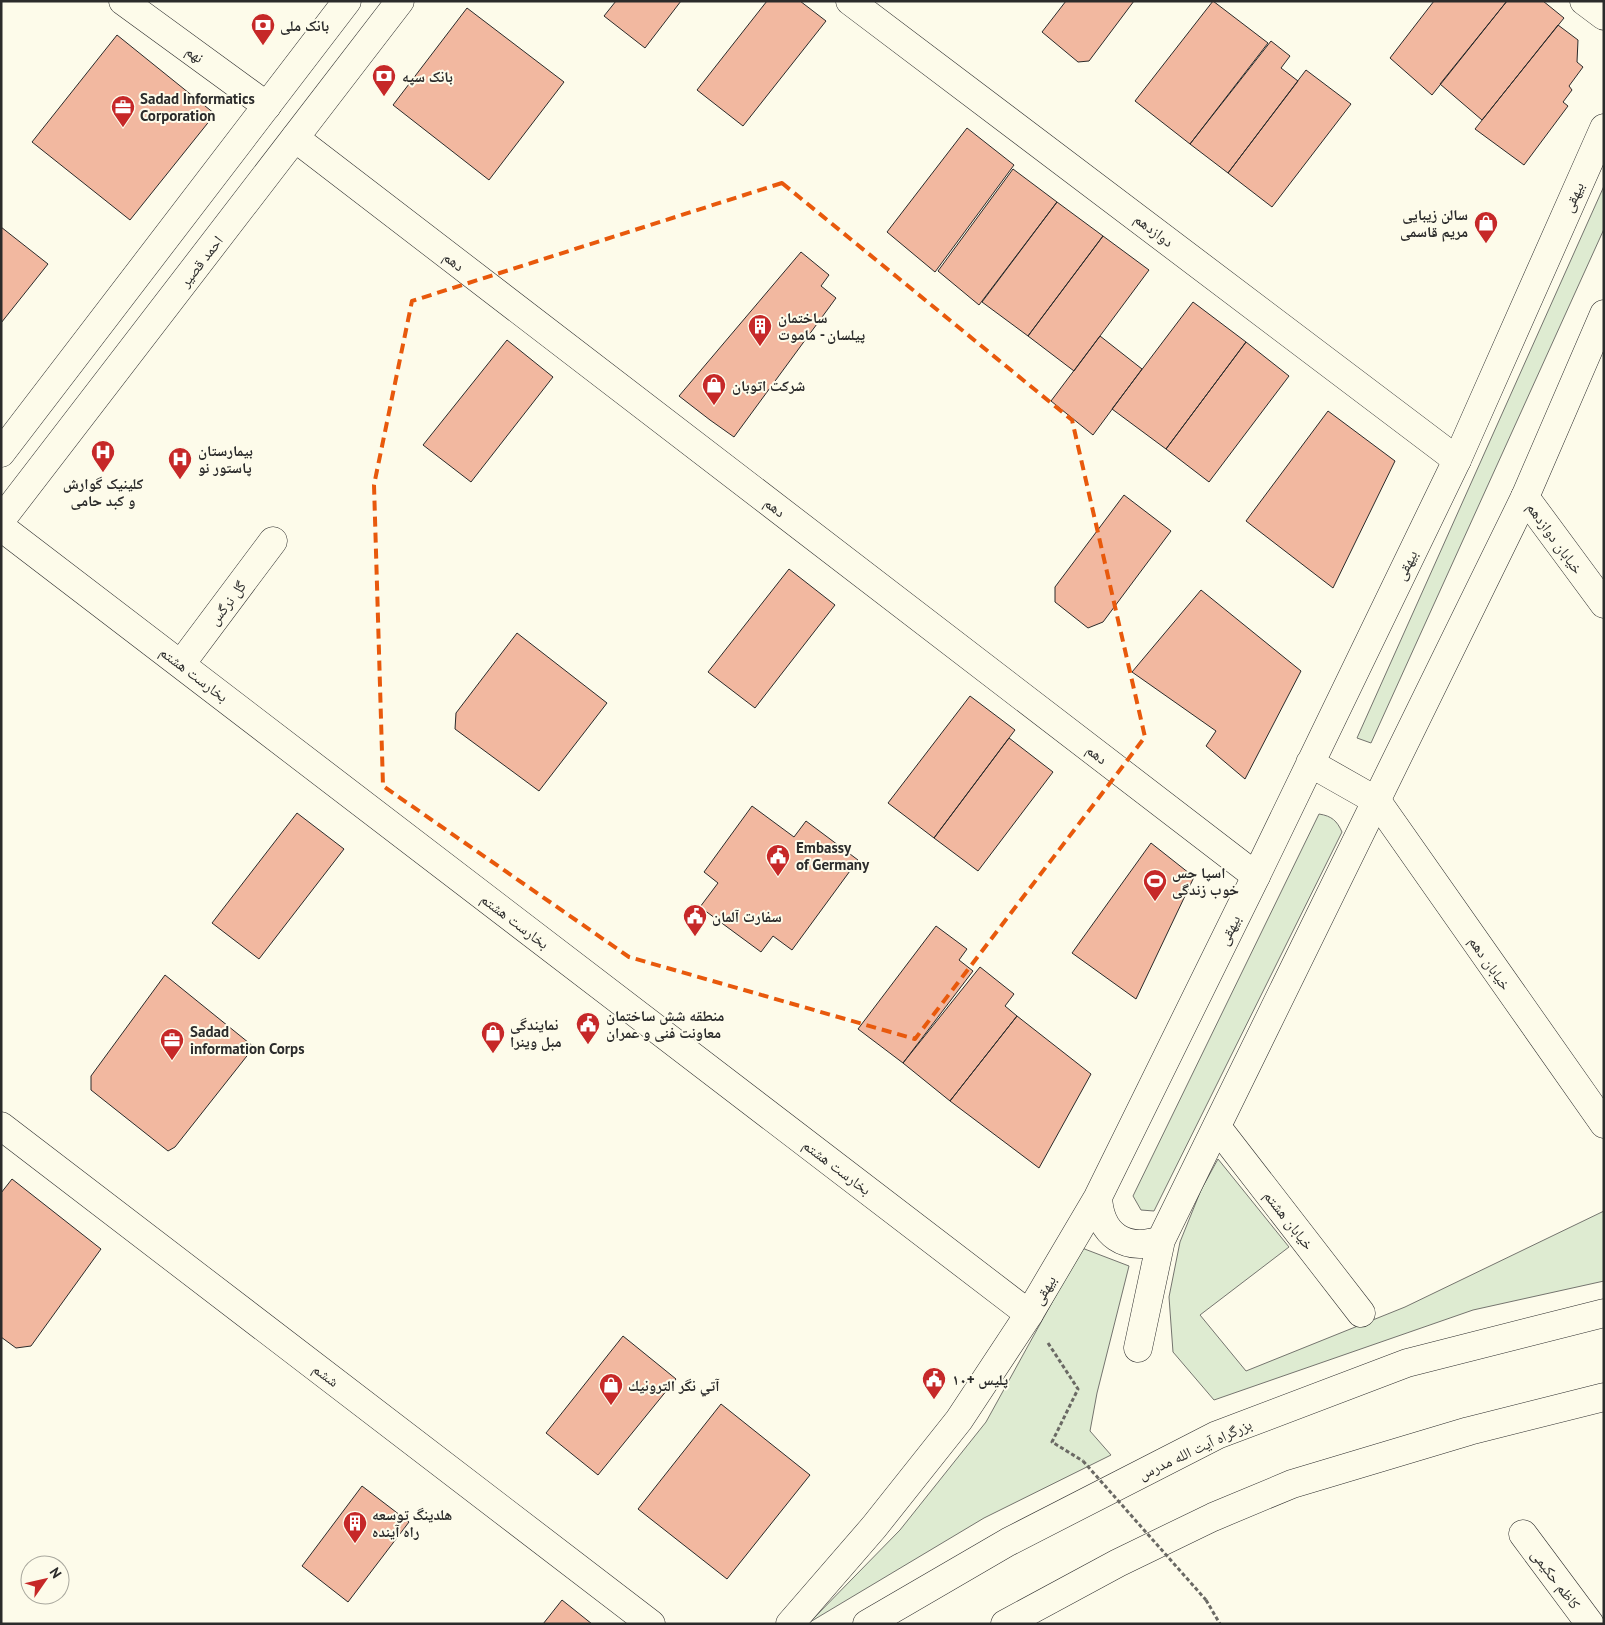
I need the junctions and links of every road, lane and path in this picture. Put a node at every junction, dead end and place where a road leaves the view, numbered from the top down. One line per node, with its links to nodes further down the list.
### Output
1 (123, 1): 7 (main road, نهم)
2 (347, 1): 7 (main road)
3 (400, 1): 9 (main road, احمد قصیر)
4 (850, 1): 12 (main road, دوازدهم)
5 (1584, 1): 6 (main road)
6 (1604, 16)
7 (267, 106): 11 (main road)
8 (1604, 128): 12 (main road, بیهقی)
9 (295, 138): 14 (main road, احمد قصیر); 21 (main road, دهم)
10 (1604, 314): 13 (main road)
11 (1, 453)
12 (1457, 460): 19 (main road, بیهقی)
13 (1525, 497): 17 (main road, خیابان دوازدهم); 20 (main road)
14 (1, 520)
15 (1, 527): 18 (main road, بخارست هشتم)
16 (273, 541): 18 (main road, گل نرگس)
17 (1604, 604)
18 (181, 664): 28 (main road, بخارست هشتم)
19 (1310, 763): 20 (main road); 21 (main road, بیهقی)
20 (1377, 801): 22 (main road, خیابان دهم); 24 (main road)
21 (1256, 876): 25 (main road, بیهقی)
22 (1604, 1124)
23 (1, 1126): 33 (main road, ششم)
24 (1217, 1127): 26 (main road); 29 (main road, خیابان هشتم)
25 (1098, 1197): 26 (main road); 28 (main road, بیهقی)
26 (1162, 1240): 30 (main road)
27 (1604, 1313): 35 (main road, بزرگراه آیت الله مدرس)
28 (1029, 1314): 34 (main road, بیهقی); 37 (path, bridge)
29 (1361, 1314)
30 (1138, 1348)
31 (1604, 1396): 36 (main road)
32 (1523, 1534): 38 (main road, کاظم حکیمی)
33 (651, 1624)
34 (790, 1624)
35 (866, 1624)
36 (1005, 1624)
37 (1220, 1624)
38 (1590, 1624)

